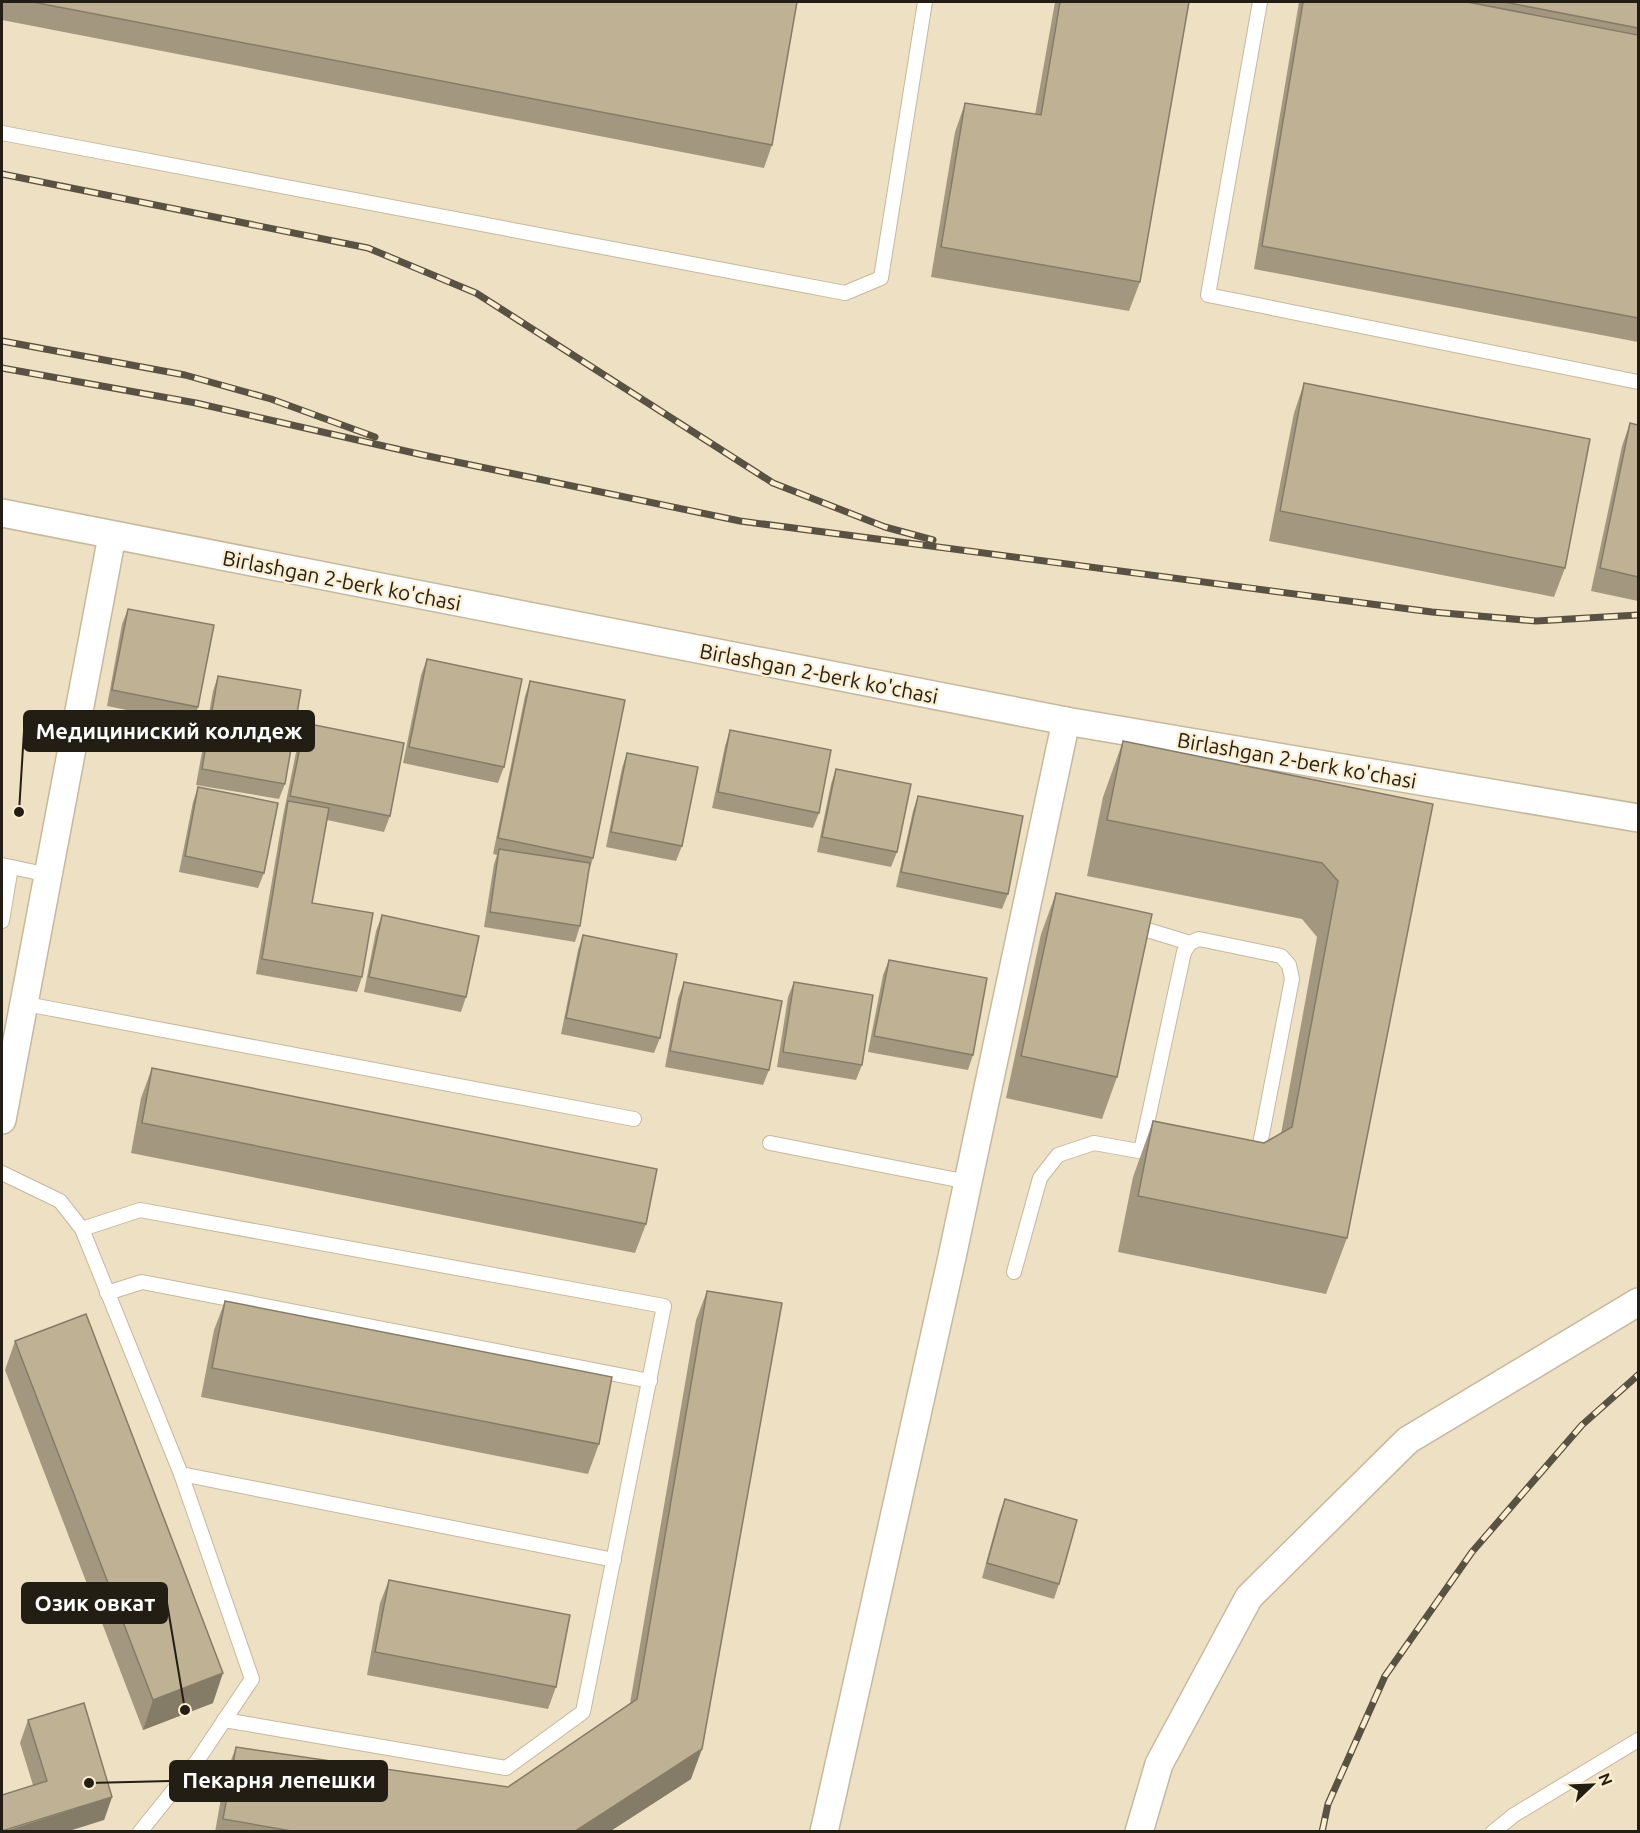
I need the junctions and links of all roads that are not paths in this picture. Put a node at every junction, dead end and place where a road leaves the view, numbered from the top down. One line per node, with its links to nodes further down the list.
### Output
1 (925, 2): 3 (lane)
2 (1260, 2): 4 (lane)
3 (2, 134)
4 (1638, 382)
5 (2, 513): 6 (street, Birlashgan 2-berk ko'chasi)
6 (112, 536): 7 (street, Birlashgan 2-berk ko'chasi); 10 (street)
7 (1066, 721): 8 (street, Birlashgan 2-berk ko'chasi); 23 (street)
8 (1638, 819)
9 (6, 866): 10 (lane); 11 (lane)
10 (49, 875): 14 (street)
11 (2, 921)
12 (1121, 922): 13 (lane)
13 (1190, 943): 19 (lane); 21 (lane)
14 (26, 1004): 15 (street); 16 (lane)
15 (9, 1051): 17 (street)
16 (634, 1119)
17 (2, 1120)
18 (770, 1143): 23 (lane)
19 (1141, 1151): 20 (lane); 25 (lane)
20 (1174, 1157)
21 (1240, 1169)
22 (2, 1173): 24 (lane)
23 (968, 1182): 34 (street)
24 (82, 1229): 26 (lane); 28 (lane)
25 (1014, 1272)
26 (107, 1293): 28 (lane); 29 (lane)
27 (1638, 1302): 35 (street)
28 (650, 1381): 30 (lane)
29 (181, 1474): 30 (lane); 31 (lane)
30 (614, 1560): 31 (lane)
31 (224, 1720): 33 (lane)
32 (1638, 1740): 36 (lane)
33 (140, 1832)
34 (824, 1832)
35 (1139, 1832)
36 (1493, 1832)

